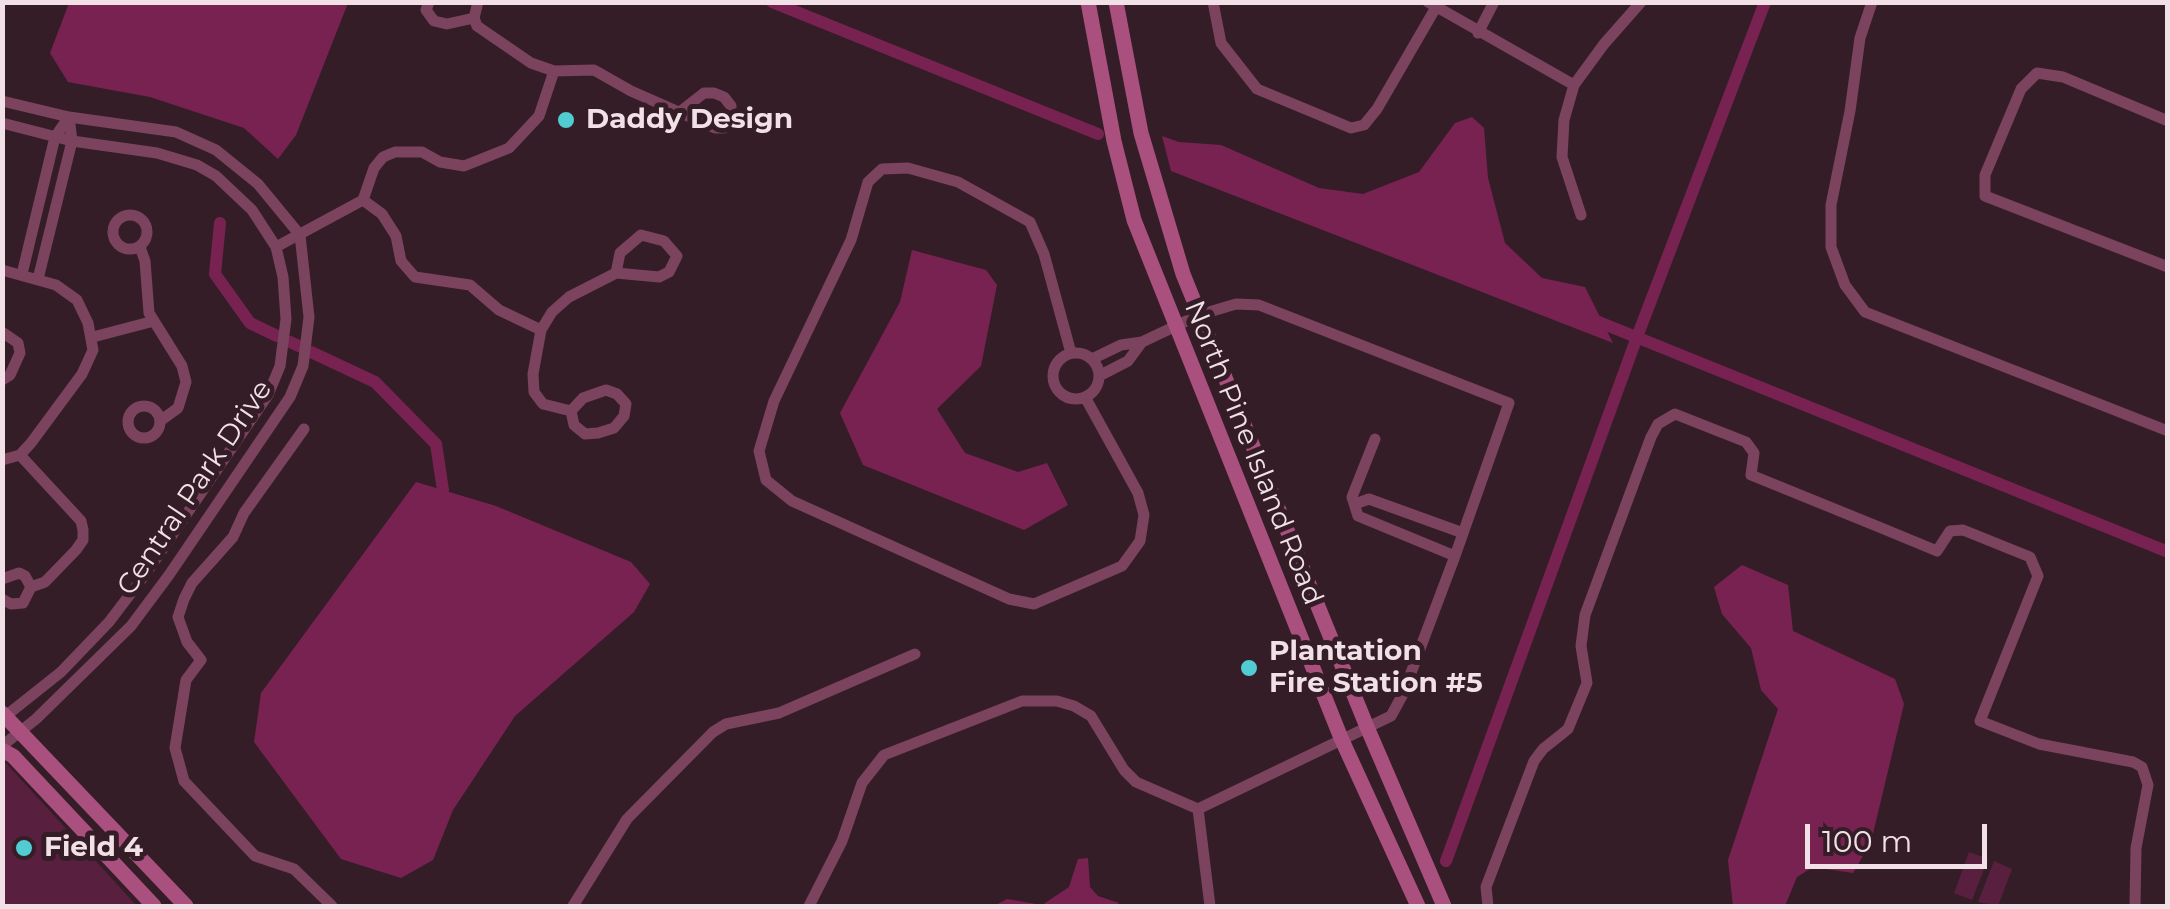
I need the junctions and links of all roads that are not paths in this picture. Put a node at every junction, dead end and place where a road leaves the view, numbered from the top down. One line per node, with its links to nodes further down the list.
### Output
1 (429, 2): 10 (street)
2 (478, 2): 10 (street)
3 (1088, 2): 33 (main road, North Pine Island Road)
4 (1116, 2): 31 (main road, North Pine Island Road)
5 (1213, 2): 9 (street)
6 (1494, 2): 11 (street)
7 (1640, 2): 13 (street)
8 (1872, 2): 46 (street)
9 (1431, 6): 11 (street)
10 (474, 18): 12 (street)
11 (1478, 34): 13 (street)
12 (554, 70): 15 (street); 21 (street)
13 (1574, 85): 22 (street)
14 (2, 100): 16 (street)
15 (681, 111)
16 (69, 117): 19 (street); 20 (street); 23 (street)
17 (2168, 121): 26 (street)
18 (2, 122): 19 (street, Central Park Drive)
19 (55, 137): 20 (street, Central Park Drive); 29 (street)
20 (72, 141): 25 (street, Central Park Drive); 30 (street)
21 (364, 200): 23 (street); 34 (street)
22 (1581, 215)
23 (300, 235): 25 (street); 59 (street, Central Park Drive)
24 (140, 246): 32 (street)
25 (276, 248): 57 (street, Central Park Drive)
26 (2168, 267)
27 (2, 270): 29 (street)
28 (616, 273): 28 (street); 34 (street)
29 (22, 274): 30 (street)
30 (38, 279): 36 (street)
31 (1199, 314): 33 (street); 51 (street); 58 (main road, North Pine Island Road)
32 (154, 321): 36 (street); 44 (street)
33 (1174, 324): 37 (street); 60 (main road, North Pine Island Road)
34 (541, 330): 43 (street)
35 (2, 332): 41 (street)
36 (93, 338): 48 (street)
37 (1142, 342): 39 (street); 40 (street)
38 (1071, 353): 39 (street); 42 (street); 42 (street)
39 (1092, 359): 40 (street)
40 (1099, 376): 42 (street)
41 (2, 380)
42 (1086, 397)
43 (571, 411): 43 (street)
44 (160, 421)
45 (304, 430): 65 (street)
46 (2168, 431)
47 (1375, 439): 50 (street)
48 (20, 455): 49 (street); 54 (street)
49 (2, 460)
50 (1355, 504): 51 (street); 52 (street)
51 (1463, 533): 52 (street)
52 (1455, 556): 58 (street)
53 (2, 579): 54 (street)
54 (31, 587): 55 (street)
55 (2, 598)
56 (916, 654): 66 (street)
57 (3, 716): 59 (main road)
58 (1367, 727): 60 (street); 70 (main road, North Pine Island Road)
59 (21, 732): 61 (street, Central Park Drive); 64 (main road)
60 (1342, 738): 62 (street); 69 (main road, North Pine Island Road)
61 (2, 748): 63 (main road)
62 (1198, 809): 67 (street); 68 (street)
63 (154, 906)
64 (186, 906)
65 (332, 906)
66 (573, 906)
67 (810, 906)
68 (1210, 906)
69 (1418, 906)
70 (1444, 906)
71 (1488, 906): 72 (street)
72 (2136, 906)

